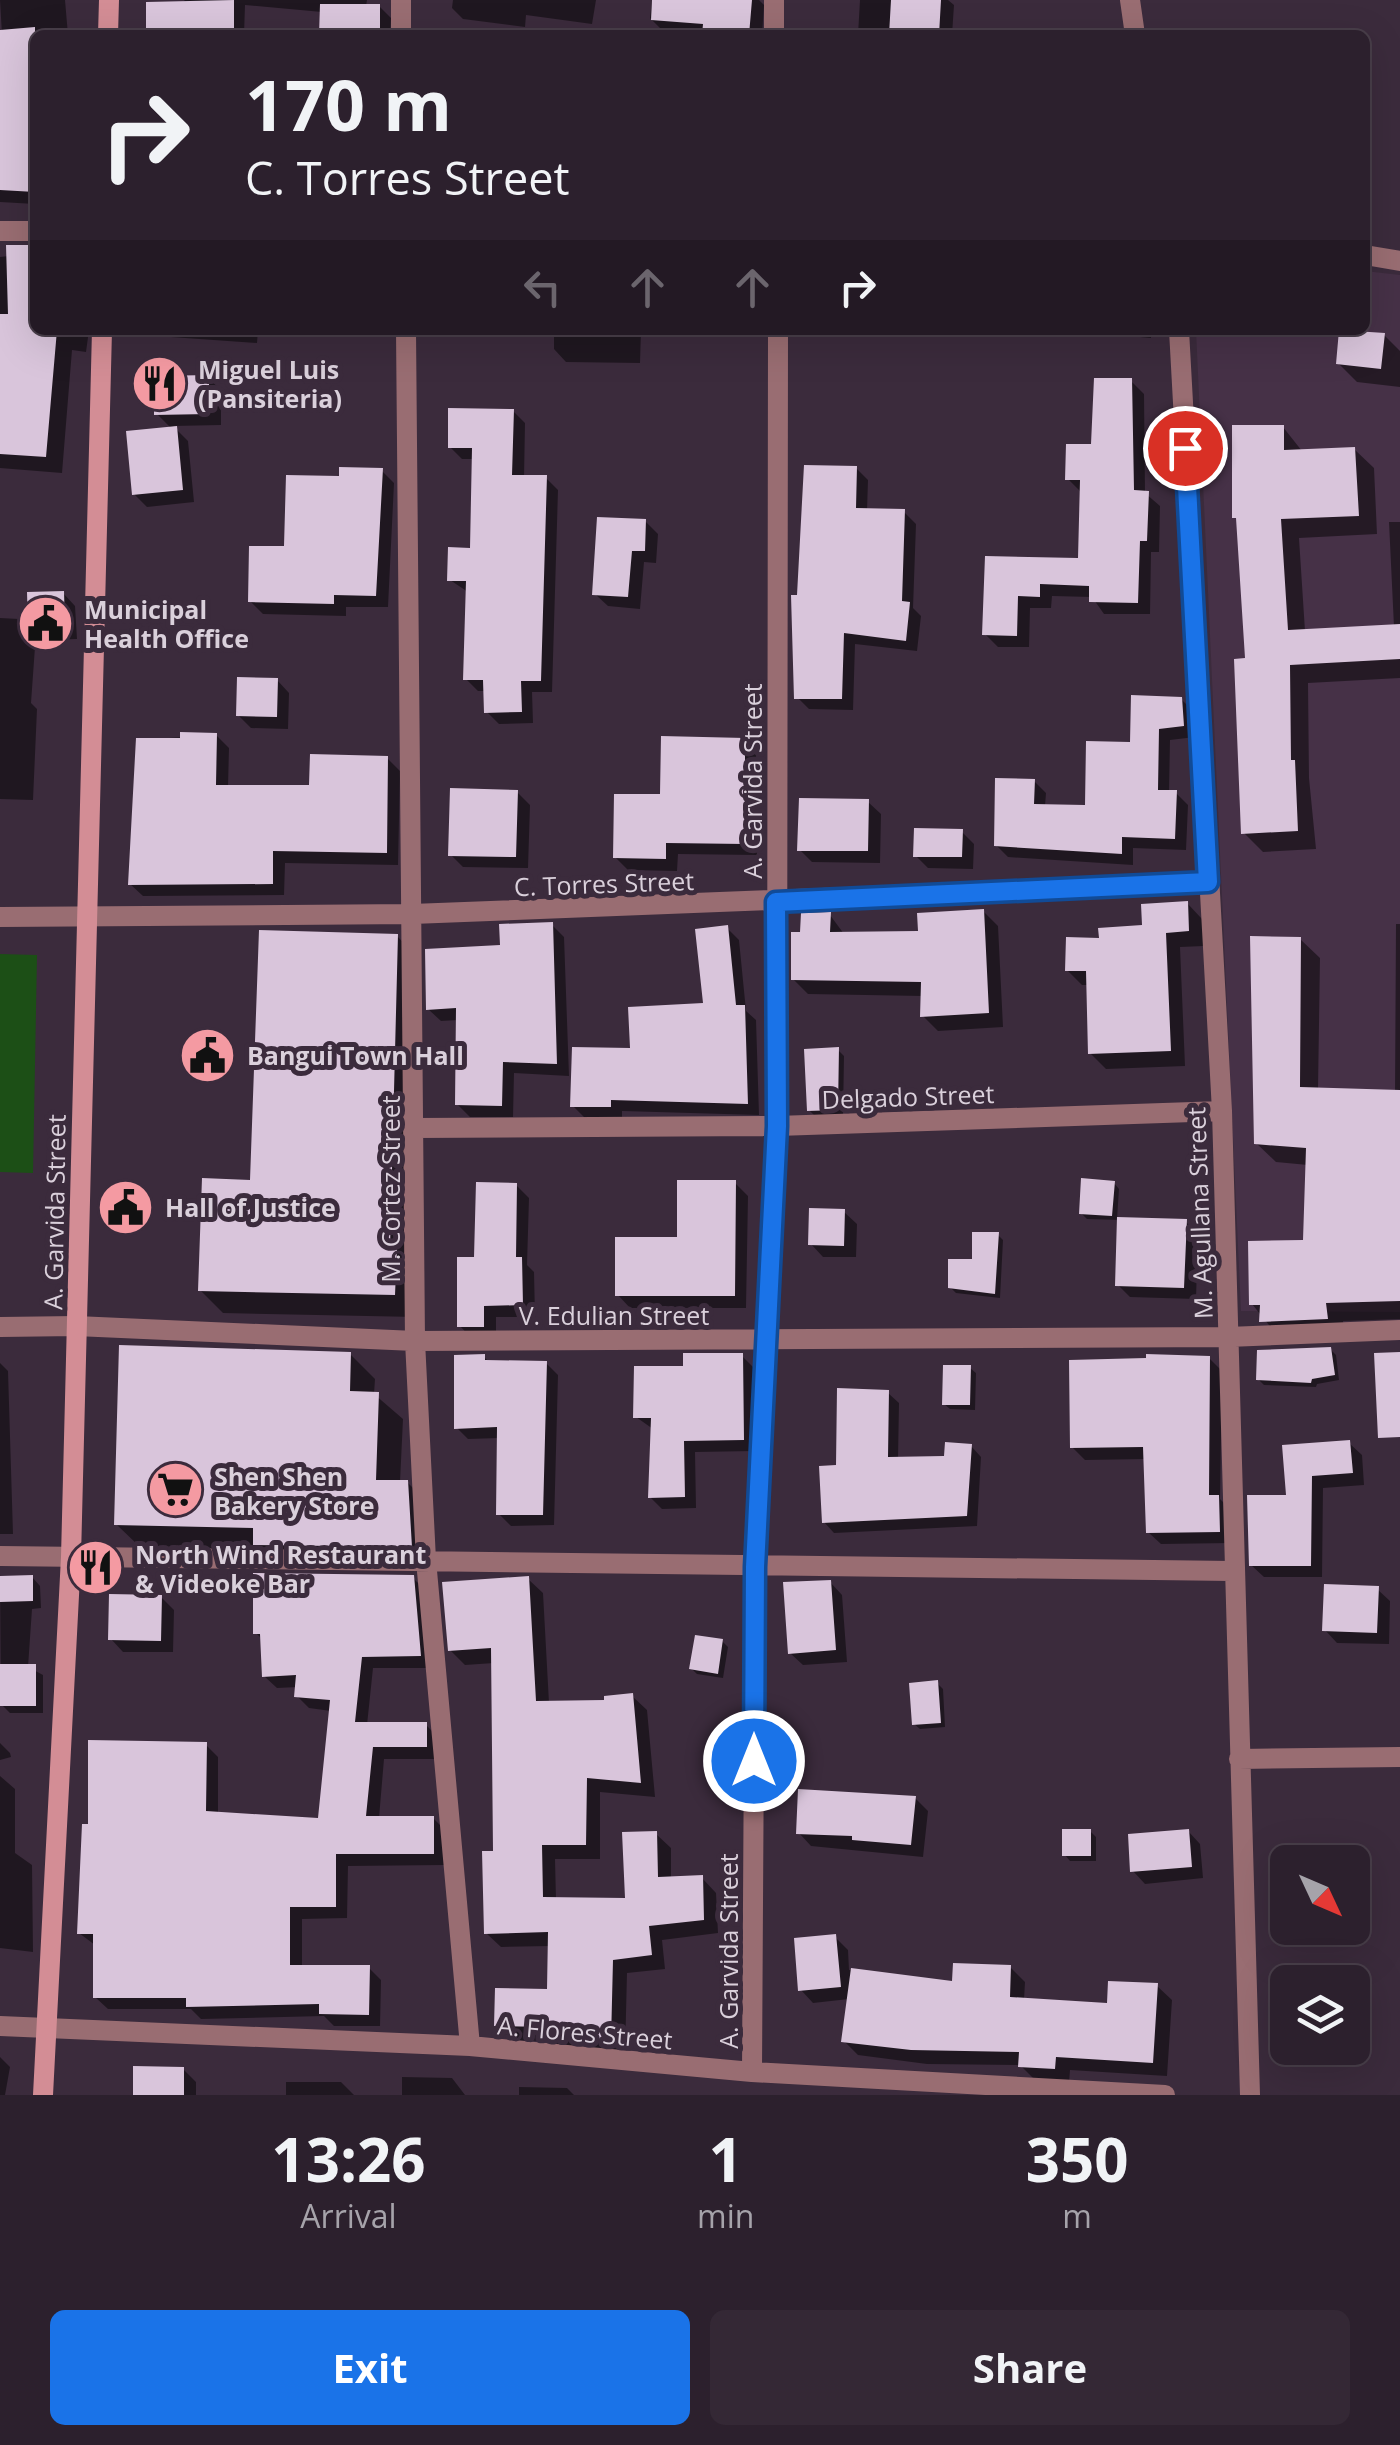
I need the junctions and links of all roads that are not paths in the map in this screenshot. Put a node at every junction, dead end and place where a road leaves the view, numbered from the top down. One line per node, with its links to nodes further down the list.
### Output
1 (109, 0): 5 (main road)
2 (401, 0): 6 (street)
3 (774, 0): 7 (street)
4 (1130, 0): 8 (street)
5 (108, 30)
6 (401, 30)
7 (774, 30)
8 (1135, 30)
9 (0, 230): 10 (street)
10 (30, 232)
11 (1370, 256): 12 (street)
12 (1400, 260)
13 (102, 335): 21 (main road, A. Garvida Street)
14 (406, 335): 19 (street, M. Cortez Street)
15 (778, 335): 18 (street, A. Garvida Street)
16 (1179, 335): 17 (street, M. Agullana Street)
17 (1208, 882): 18 (street, C. Torres Street); 22 (street, M. Agullana Street)
18 (776, 902): 19 (street, C. Torres Street); 23 (street, A. Garvida Street)
19 (412, 914): 21 (street, C. Torres Street); 24 (street, M. Cortez Street)
20 (0, 917): 21 (street, C. Torres Street)
21 (85, 918): 25 (main road, A. Garvida Street)
22 (1222, 1110): 23 (street, Delgado Street); 28 (street, M. Agullana Street)
23 (777, 1126): 24 (street, Delgado Street); 29 (street, A. Garvida Street)
24 (415, 1128): 30 (street, M. Cortez Street)
25 (76, 1326): 26 (street, V. Edulian Street); 30 (street, V. Edulian Street); 32 (main road, A. Garvida Street)
26 (0, 1327)
27 (1400, 1330): 28 (street, V. Edulian Street)
28 (1228, 1336): 29 (street, V. Edulian Street); 35 (street, M. Agullana Street)
29 (767, 1339): 30 (street, V. Edulian Street); 34 (street, A. Garvida Street)
30 (415, 1341): 33 (street, M. Cortez Street)
31 (0, 1556): 32 (street)
32 (70, 1557): 33 (street); 39 (main road, A. Garvida Street)
33 (426, 1560): 34 (street); 40 (street, M. Cortez Street)
34 (755, 1567): 35 (street); 41 (street, A. Garvida Street)
35 (1232, 1571): 37 (street, M. Agullana Street)
36 (1400, 1757): 37 (street)
37 (1238, 1759): 44 (street, M. Agullana Street)
38 (0, 2026): 39 (street, A. Flores Street)
39 (47, 2029): 40 (street, A. Flores Street); 42 (main road, A. Garvida Street)
40 (470, 2046): 41 (street, A. Flores Street)
41 (752, 2072): 43 (street, A. Flores Street)
42 (44, 2095)
43 (1165, 2095)
44 (1250, 2095)

